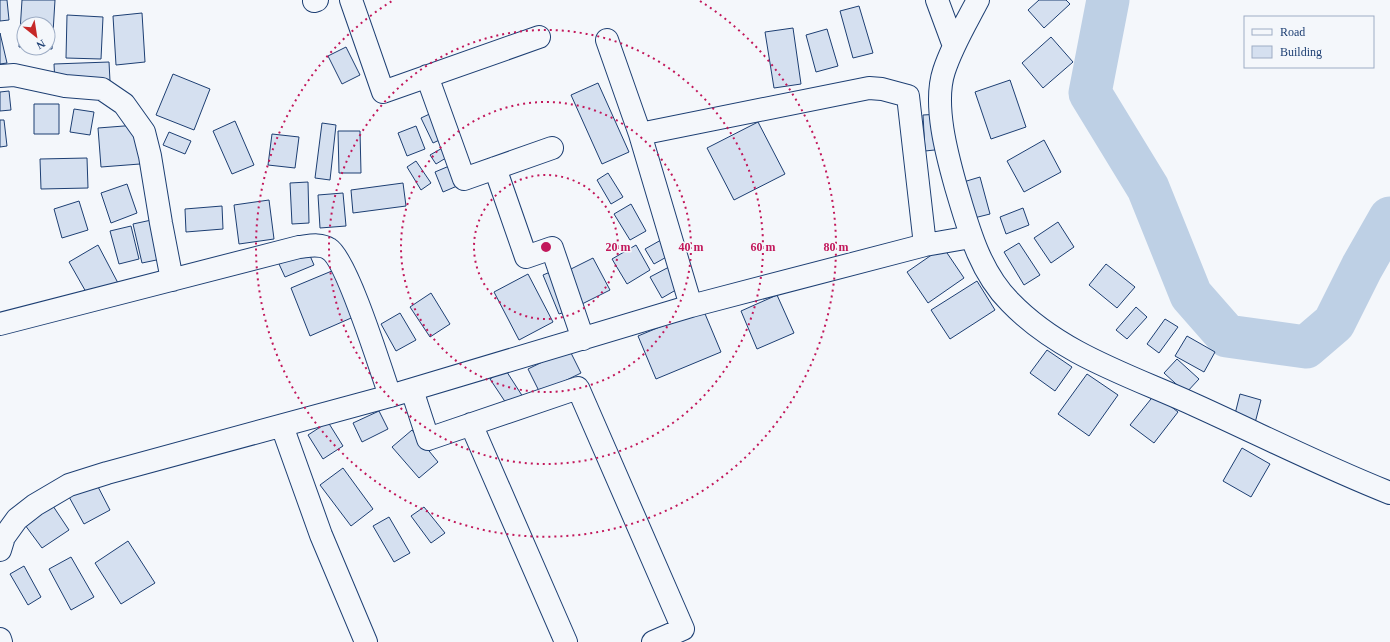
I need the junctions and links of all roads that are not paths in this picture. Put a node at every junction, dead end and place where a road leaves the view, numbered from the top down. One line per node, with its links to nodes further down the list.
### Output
1 (351, 0): 8 (street)
2 (937, 0): 6 (street)
3 (978, 0): 6 (street)
4 (539, 37): 8 (street)
5 (607, 40): 10 (street)
6 (954, 46): 9 (street)
7 (0, 76): 14 (street)
8 (427, 76): 12 (street)
9 (923, 96): 10 (street); 13 (street); 13 (street)
10 (640, 134): 15 (street)
11 (552, 148): 12 (street)
12 (495, 168): 17 (street)
13 (948, 241): 15 (street); 22 (street)
14 (172, 280): 16 (street); 19 (street)
15 (692, 306): 17 (street)
16 (0, 324)
17 (583, 339): 18 (street)
18 (412, 390): 19 (street); 20 (street)
19 (390, 396): 21 (street)
20 (471, 424): 25 (street); 26 (street)
21 (282, 426): 23 (street); 24 (street)
22 (1390, 493)
23 (0, 550)
24 (366, 642)
25 (566, 642)
26 (653, 642)

